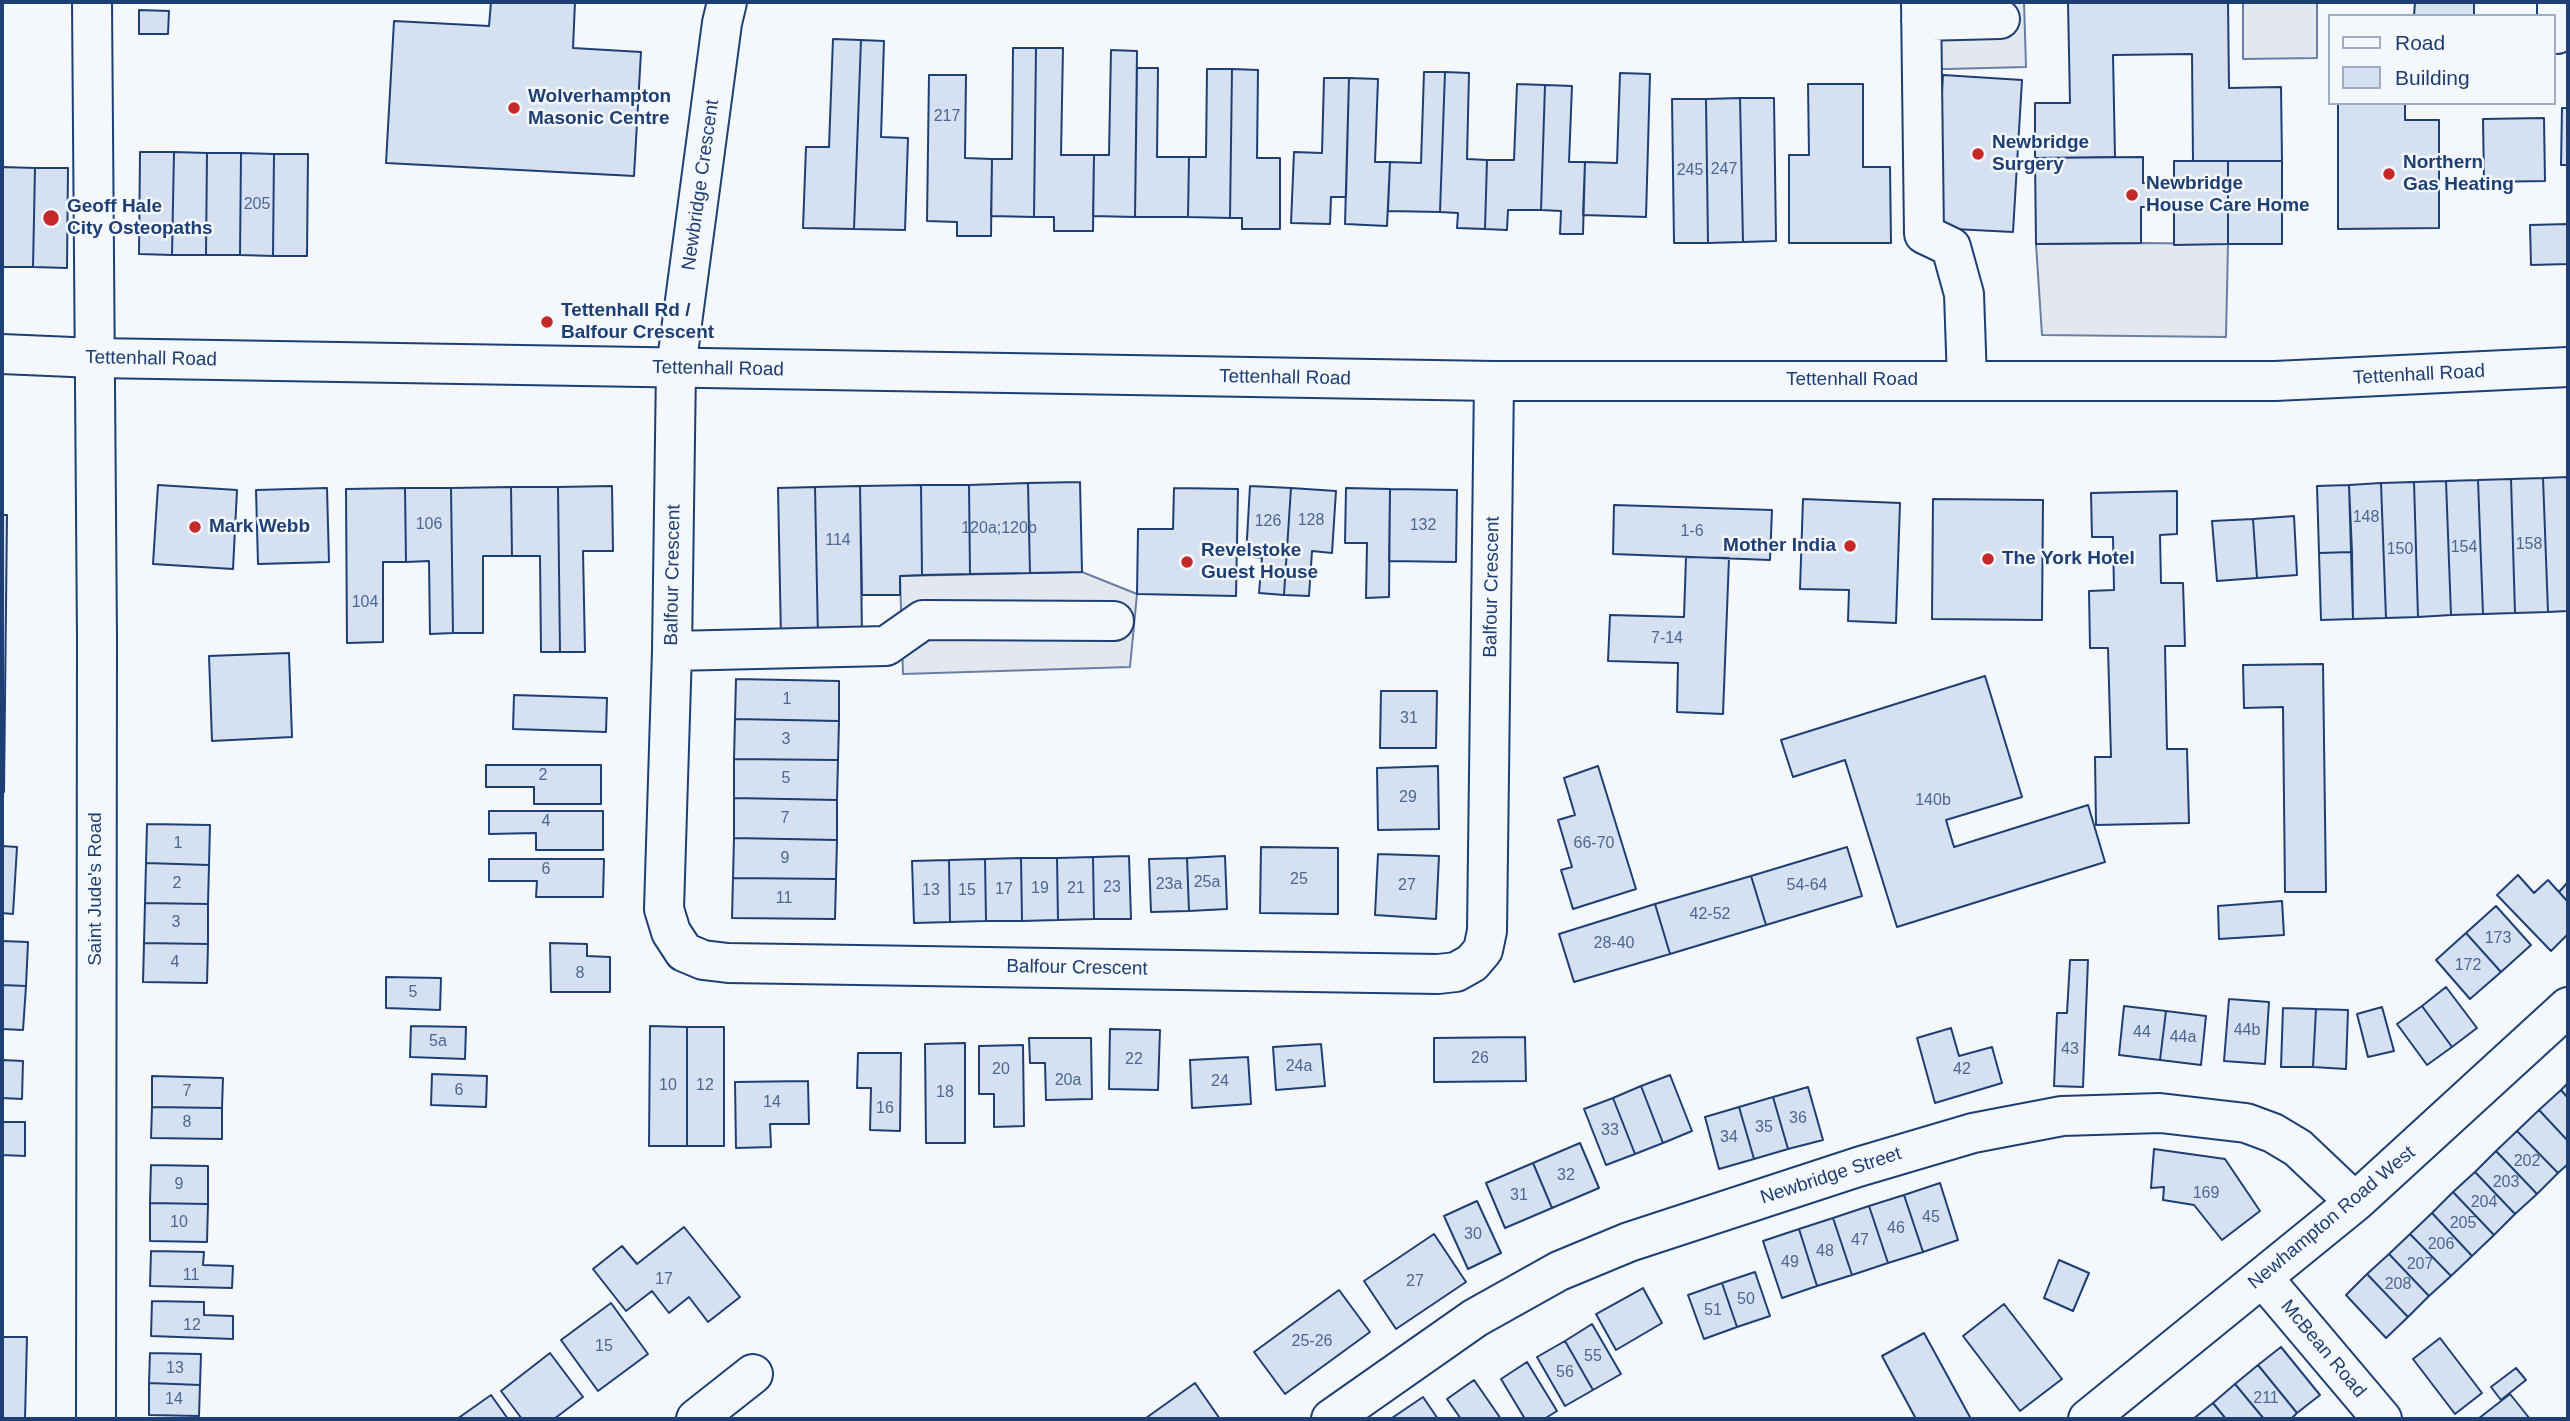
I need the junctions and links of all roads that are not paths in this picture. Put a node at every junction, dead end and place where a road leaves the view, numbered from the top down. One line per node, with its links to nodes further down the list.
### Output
1 (92, 2): 6 (main road, Saint Jude's Road)
2 (727, 2): 8 (main road, Newbridge Crescent)
3 (1921, 12): 4 (main road); 9 (main road)
4 (2000, 19)
5 (2, 354): 6 (main road, Tettenhall Road)
6 (95, 358): 8 (main road, Tettenhall Road); 17 (main road, Saint Jude's Road)
7 (2568, 367): 9 (main road, Tettenhall Road)
8 (677, 368): 10 (main road, Tettenhall Road); 12 (main road, Balfour Crescent)
9 (1967, 380): 10 (main road, Tettenhall Road)
10 (1494, 381): 12 (main road, Balfour Crescent)
11 (1114, 621): 12 (main road)
12 (672, 651)
13 (2568, 1007): 14 (main road, Newhampton Road West)
14 (2355, 1202): 15 (main road, Newhampton Road West); 19 (main road, Newbridge Street)
15 (2263, 1278): 20 (main road, Newhampton Road West); 21 (main road, McBean Road)
16 (754, 1374): 18 (main road)
17 (96, 1419)
18 (696, 1419)
19 (1331, 1419)
20 (2088, 1419)
21 (2382, 1419)

